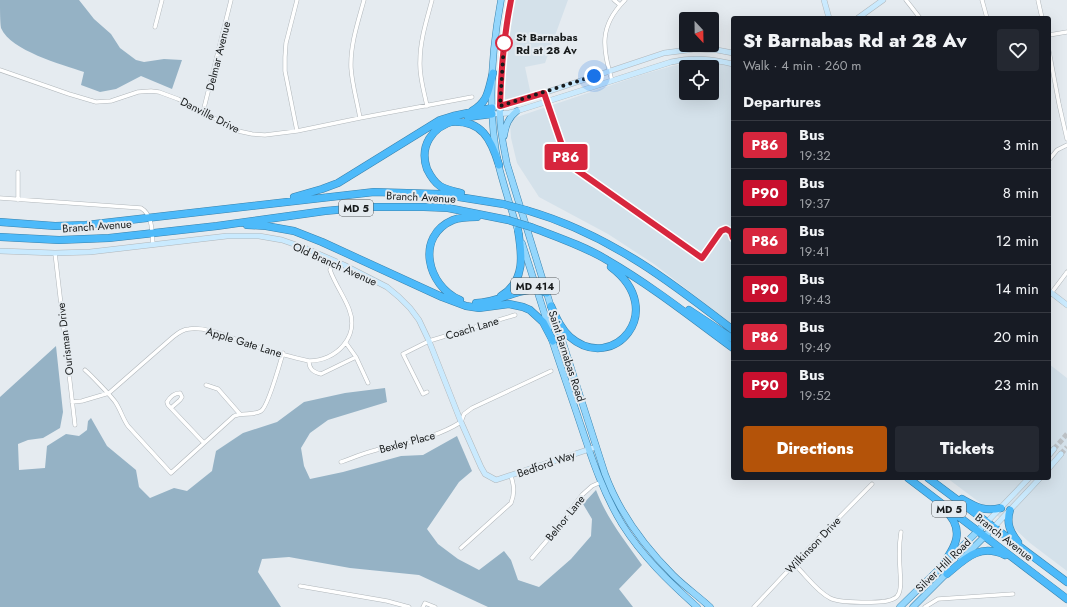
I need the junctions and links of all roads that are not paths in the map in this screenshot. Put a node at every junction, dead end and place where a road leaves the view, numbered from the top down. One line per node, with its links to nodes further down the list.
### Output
1 (162, 0): 21 (street)
2 (231, 0): 35 (street, Delmar Avenue)
3 (297, 0): 39 (street)
4 (364, 0): 37 (street)
5 (432, 0): 32 (street)
6 (501, 0): 29 (main road, Saint Barnabas Road / MD 414)
7 (511, 0): 33 (main road, Saint Barnabas Road / MD 414)
8 (614, 0): 15 (street)
9 (624, 0): 15 (street)
10 (824, 0): 16 (street)
11 (883, 0): 17 (street)
12 (906, 0): 18 (street)
13 (982, 0): 19 (street)
14 (1038, 0): 20 (street)
15 (620, 5): 28 (street)
16 (828, 16)
17 (861, 16)
18 (918, 16)
19 (986, 16)
20 (1042, 16)
21 (155, 27)
22 (1067, 32): 23 (street)
23 (1051, 35)
24 (731, 52): 28 (street)
25 (1051, 62): 40 (street)
26 (731, 64): 30 (street)
27 (0, 70): 35 (street, Danville Drive)
28 (609, 71): 30 (street); 33 (street)
29 (493, 73): 33 (main road, Saint Barnabas Road / MD 414); 36 (highway)
30 (612, 81): 34 (street)
31 (472, 97): 32 (street, Danville Drive)
32 (427, 106): 37 (street, Danville Drive)
33 (496, 111): 34 (street); 36 (highway); 38 (highway); 41 (main road, Saint Barnabas Road / MD 414); 44 (main road, Saint Barnabas Road / MD 414)
34 (517, 111): 41 (main road)
35 (203, 112): 39 (street, Danville Drive)
36 (468, 113): 49 (highway)
37 (360, 118): 39 (street, Danville Drive)
38 (447, 123): 44 (highway); 48 (highway)
39 (297, 131)
40 (1067, 139)
41 (503, 144): 64 (main road, Saint Barnabas Road / MD 414)
42 (1067, 145): 43 (street)
43 (1051, 158)
44 (499, 165): 54 (main road, Saint Barnabas Road / MD 414)
45 (18, 172): 47 (street)
46 (0, 198): 47 (street)
47 (18, 200): 51 (street)
48 (490, 201): 49 (highway, Branch Avenue / MD 5); 71 (highway, Branch Avenue / MD 5, bridge)
49 (243, 207): 51 (highway, Branch Avenue / MD 5)
50 (496, 217): 53 (highway, Branch Avenue / MD 5); 57 (highway, Branch Avenue / MD 5, bridge); 68 (highway)
51 (150, 219): 52 (highway, Branch Avenue / MD 5); 55 (street)
52 (0, 222)
53 (217, 226): 55 (highway, Branch Avenue / MD 5); 77 (highway)
54 (518, 230): 63 (main road, Saint Barnabas Road / MD 414); 68 (highway)
55 (152, 233): 56 (highway, Branch Avenue / MD 5); 58 (street)
56 (0, 237)
57 (574, 244): 67 (highway, Branch Avenue / MD 5); 70 (highway)
58 (153, 245): 60 (street, Old Branch Avenue); 61 (street, Old Branch Avenue)
59 (0, 251): 60 (street, Old Branch Avenue)
60 (55, 253): 89 (street, Ourisman Drive)
61 (333, 261): 76 (street, Old Branch Avenue); 78 (street)
62 (1067, 272): 65 (street)
63 (536, 290): 64 (highway); 68 (highway); 77 (main road, Saint Barnabas Road / MD 414)
64 (547, 293): 70 (main road, Saint Barnabas Road / MD 414)
65 (1051, 293)
66 (1051, 295): 69 (street)
67 (662, 296): 75 (highway); 79 (highway, Branch Avenue / MD 5)
68 (490, 301)
69 (1067, 305)
70 (551, 306): 95 (main road, Saint Barnabas Road / MD 414)
71 (711, 314): 73 (highway); 74 (highway, Branch Avenue / MD 5)
72 (515, 315): 76 (street, Coach Lane)
73 (731, 326)
74 (731, 329)
75 (731, 338)
76 (429, 341): 87 (street, Coach Lane); 92 (street, Old Branch Avenue)
77 (553, 341): 96 (main road, Saint Barnabas Road / MD 414)
78 (346, 343): 81 (street); 82 (street, Apple Gate Lane)
79 (731, 347)
80 (283, 353): 82 (street, Apple Gate Lane); 88 (street, Apple Gate Lane); 91 (street)
81 (356, 357): 82 (street); 85 (street)
82 (309, 361)
83 (85, 370): 88 (street)
84 (551, 371): 92 (street, Bexley Place)
85 (368, 383)
86 (206, 385): 91 (street)
87 (427, 392)
88 (109, 393): 89 (street, Apple Gate Lane); 94 (street)
89 (72, 402): 93 (street, Ourisman Drive)
90 (171, 408): 94 (street)
91 (239, 413): 94 (street)
92 (461, 422): 100 (street, Bexley Place); 103 (street, Old Branch Avenue)
93 (75, 425)
94 (204, 443)
95 (596, 447): 96 (street, Bedford Way); 134 (main road, Saint Barnabas Road / MD 414)
96 (588, 449): 102 (street, Bedford Way); 108 (main road, Saint Barnabas Road / MD 414)
97 (1054, 449): 98 (street)
98 (1051, 453)
99 (1061, 454): 101 (street)
100 (341, 462)
101 (1051, 466)
102 (511, 476): 103 (street, Bedford Way); 119 (street)
103 (496, 480)
104 (910, 480): 110 (highway, Branch Avenue / MD 5)
105 (931, 480): 111 (highway, Branch Avenue / MD 5)
106 (1027, 480): 112 (street)
107 (1038, 480): 113 (street)
108 (601, 482): 121 (street, Belnor Lane); 133 (main road, Saint Barnabas Road / MD 414)
109 (872, 484): 123 (street, Wilkinson Drive)
110 (920, 488): 116 (highway, Branch Avenue / MD 5); 124 (highway)
111 (941, 488): 112 (highway); 114 (highway, Branch Avenue / MD 5)
112 (1001, 508): 114 (street)
113 (1010, 510): 115 (street); 120 (highway)
114 (988, 522): 115 (highway, Branch Avenue / MD 5); 116 (main road, Silver Hill Road)
115 (994, 528): 118 (main road, Silver Hill Road); 120 (highway, Branch Avenue / MD 5)
116 (979, 531): 118 (highway, Branch Avenue / MD 5); 124 (main road, Silver Hill Road)
117 (901, 532): 123 (street)
118 (985, 536): 122 (highway, Branch Avenue / MD 5); 125 (main road, Silver Hill Road)
119 (461, 548)
120 (1026, 552): 126 (highway, Branch Avenue / MD 5)
121 (532, 558)
122 (1015, 560): 125 (highway); 129 (highway, Branch Avenue / MD 5)
123 (794, 564): 135 (street, Wilkinson Drive)
124 (940, 568): 136 (main road, Silver Hill Road)
125 (946, 574): 137 (main road, Silver Hill Road)
126 (1067, 582)
127 (300, 586): 130 (street)
128 (1013, 594): 138 (street)
129 (1067, 599)
130 (409, 607)
131 (423, 607): 132 (street)
132 (435, 607)
133 (698, 607)
134 (710, 607)
135 (754, 607)
136 (900, 607)
137 (913, 607)
138 (925, 607)

